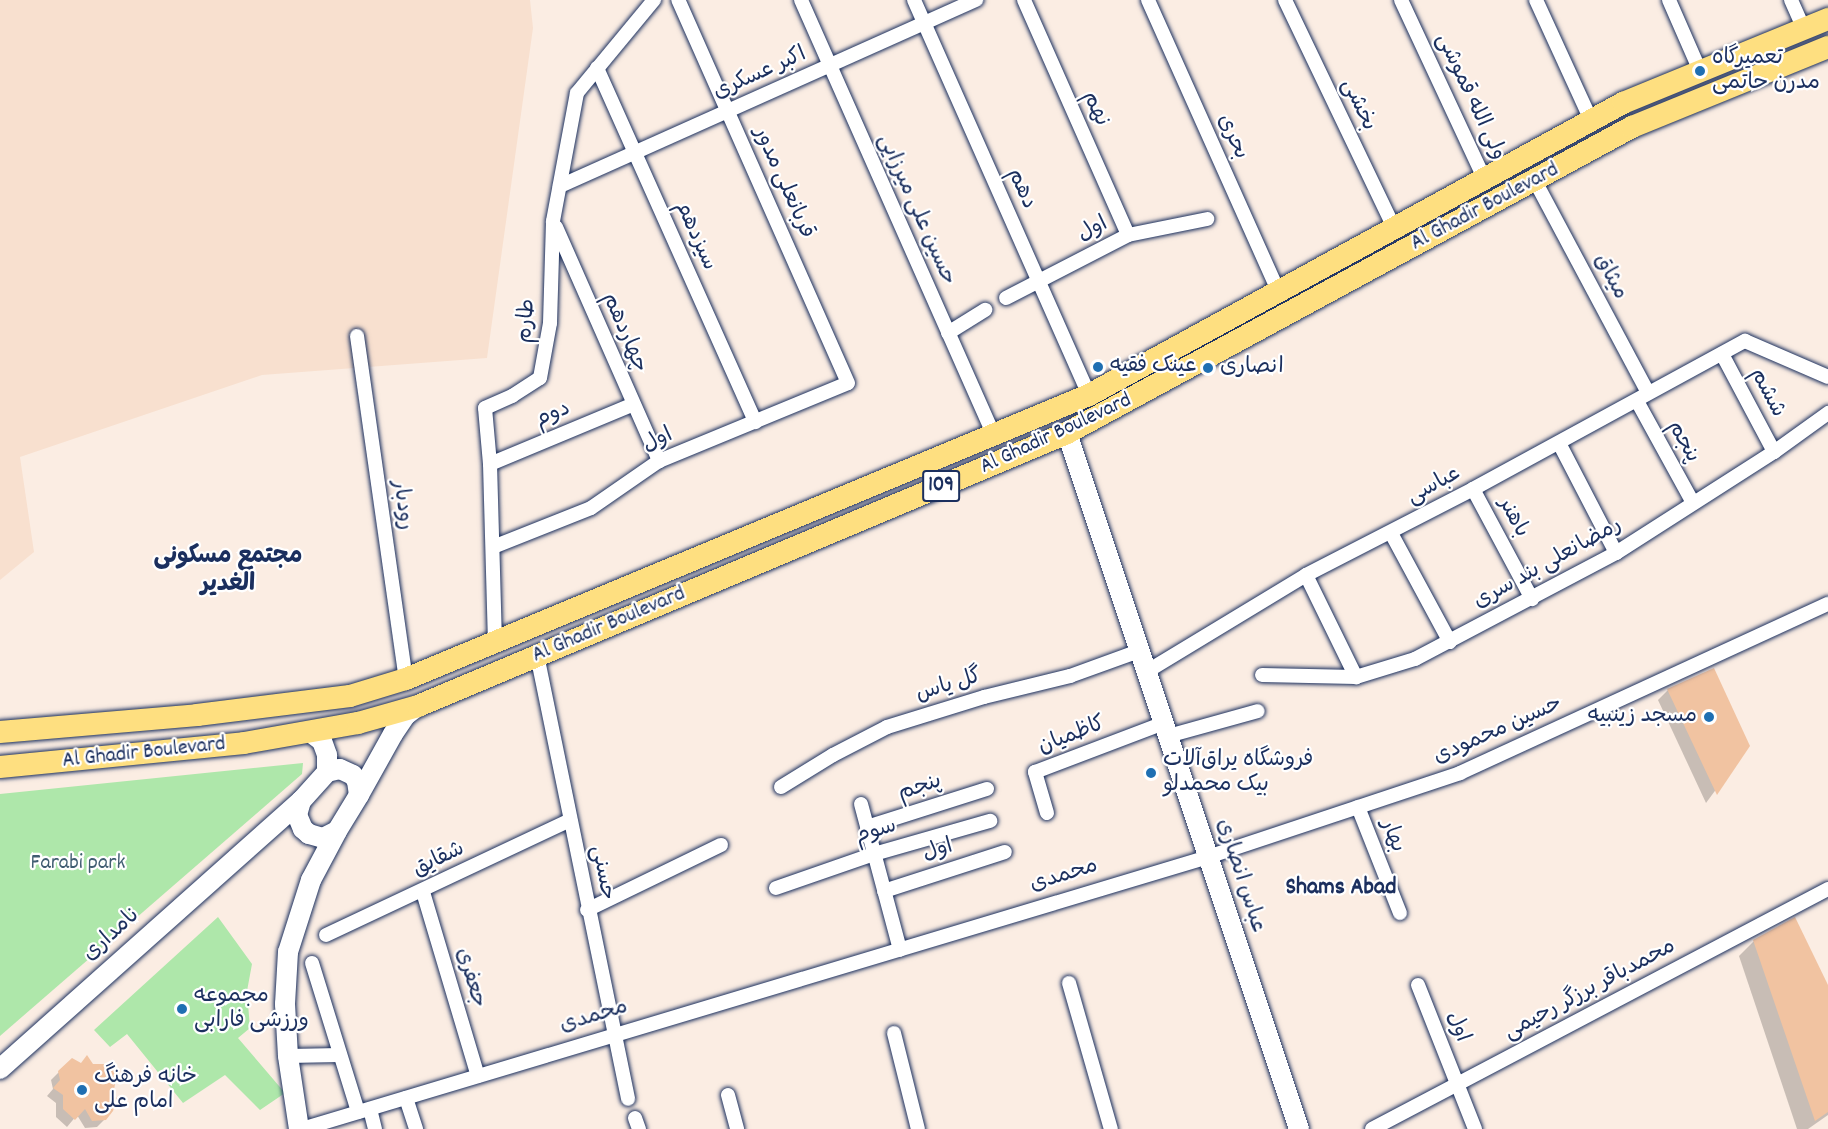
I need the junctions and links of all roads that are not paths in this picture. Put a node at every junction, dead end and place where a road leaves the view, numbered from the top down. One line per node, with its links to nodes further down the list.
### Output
1 (654, 0): 18 (street, طارم)
2 (678, 0): 20 (street, قربانعلی مدور)
3 (801, 0): 17 (street, حسین علی میرزایی)
4 (914, 0): 14 (street, دهم)
5 (976, 0): 14 (street, اکبر عسکری)
6 (1024, 0): 29 (street, نهم)
7 (1148, 0): 31 (street, بحری)
8 (1285, 0): 28 (street, بخشی)
9 (1401, 0): 23 (street, ولی الله قموشی)
10 (1536, 0): 21 (street)
11 (1669, 0): 19 (street)
12 (1791, 0): 15 (street)
13 (1828, 19): 15 (main road, Al Ghadir Boulevard / 109)
14 (924, 23): 17 (street, اکبر عسکری); 30 (street, دهم)
15 (1804, 29): 19 (main road, Al Ghadir Boulevard / 109)
16 (1828, 47): 24 (main road, Al Ghadir Boulevard / 109)
17 (829, 65): 20 (street, اکبر عسکری); 34 (street, حسین علی میرزایی)
18 (597, 68): 22 (street, سیزدهم); 25 (street, طارم)
19 (1700, 71): 21 (main road, Al Ghadir Boulevard / 109)
20 (728, 111): 22 (street, اکبر عسکری); 38 (street, قربانعلی مدور)
21 (1591, 120): 23 (main road, Al Ghadir Boulevard / 109)
22 (635, 152): 25 (street, اکبر عسکری); 43 (street, سیزدهم)
23 (1485, 178): 28 (main road, Al Ghadir Boulevard / 109)
24 (1535, 181): 40 (street, میثاق); 44 (main road, Al Ghadir Boulevard / 109)
25 (560, 186): 27 (street, طارم)
26 (1207, 219): 29 (street, اول)
27 (553, 221): 41 (street, چهاردهم); 49 (street, طارم)
28 (1394, 228): 31 (main road, Al Ghadir Boulevard / 109)
29 (1128, 235): 30 (street, اول)
30 (1039, 281): 32 (street, اول); 39 (street, دهم)
31 (1278, 291): 39 (main road, Al Ghadir Boulevard / 109)
32 (1006, 298)
33 (985, 310): 34 (street)
34 (948, 333): 45 (street, حسین علی میرزایی)
35 (357, 336): 65 (street, رودبار)
36 (1722, 354): 37 (street, عباسی); 40 (street, عباسی); 47 (street, ششم)
37 (1828, 377)
38 (848, 382): 43 (street, اول)
39 (1089, 395): 45 (main road, Al Ghadir Boulevard / 109)
40 (1642, 397): 46 (street, عباسی); 51 (street, پنجم)
41 (632, 405): 48 (street, چهاردهم); 49 (street, دوم)
42 (1828, 413): 47 (street, رمضانعلی بند سری)
43 (754, 422): 48 (street, اول)
44 (1067, 433): 60 (street, عباس انصاری); 61 (main road, Al Ghadir Boulevard / 109)
45 (994, 436): 59 (main road, Al Ghadir Boulevard / 109)
46 (1559, 443): 50 (street, عباسی); 54 (street)
47 (1774, 452): 51 (street, رمضانعلی بند سری)
48 (659, 461): 53 (street, اول)
49 (490, 464): 53 (street, طارم)
50 (1473, 489): 52 (street, عباسی); 56 (street, باهنر)
51 (1694, 503): 54 (street, رمضانعلی بند سری)
52 (1391, 533): 55 (street, عباسی); 58 (street)
53 (493, 547): 59 (street, طارم)
54 (1616, 553): 56 (street, رمضانعلی بند سری)
55 (1306, 575): 62 (street, عباسی); 64 (street)
56 (1533, 599): 58 (street, رمضانعلی بند سری)
57 (1828, 604): 78 (street, حسین محمودی)
58 (1450, 642): 64 (street, رمضانعلی بند سری)
59 (495, 643): 65 (main road, Al Ghadir Boulevard / 109)
60 (1139, 651): 62 (street, عباس انصاری); 73 (street, گل یاس)
61 (537, 655): 66 (main road, Al Ghadir Boulevard / 109); 80 (street, حسنی)
62 (1146, 672): 68 (street, عباس انصاری)
63 (1262, 675): 64 (street, رمضانعلی بند سری)
64 (1356, 677)
65 (406, 679): 69 (main road, Al Ghadir Boulevard / 109)
66 (417, 706): 70 (main road, Al Ghadir Boulevard / 109); 75 (street)
67 (1258, 711): 68 (street)
68 (1166, 730): 79 (street, کاظمیان); 89 (street, عباس انصاری)
69 (0, 732)
70 (310, 732): 71 (main road, Al Ghadir Boulevard / 109); 72 (street)
71 (0, 767)
72 (327, 772): 75 (street); 76 (street)
73 (781, 787)
74 (987, 789): 82 (street, پنجم)
75 (359, 795): 83 (street)
76 (301, 801): 84 (street); 85 (street, نامداری)
77 (861, 804): 82 (street)
78 (1358, 807): 89 (street, حسین محمودی); 96 (street, بهار)
79 (1047, 813)
80 (570, 820): 94 (street, شقایق); 95 (street, حسنی)
81 (990, 821): 88 (street, سوم)
82 (867, 827): 88 (street)
83 (337, 831): 84 (street); 90 (street)
84 (309, 834): 85 (street); 90 (street)
85 (258, 839): 106 (street, نامداری)
86 (721, 845): 95 (street)
87 (1005, 852): 93 (street, اول)
88 (874, 854): 91 (street, سوم); 93 (street)
89 (1208, 857): 98 (street, محمدی); 119 (street, عباس انصاری)
90 (311, 880): 105 (street)
91 (776, 888)
92 (1828, 889): 108 (street, محمدباقر برزگر رحیمی)
93 (884, 891): 98 (street)
94 (423, 892): 97 (street, شقایق); 107 (street, جعفری)
95 (587, 910): 103 (street, حسنی)
96 (1400, 913)
97 (326, 935)
98 (900, 950): 103 (street, محمدی)
99 (312, 963): 104 (street)
100 (1069, 983): 118 (street)
101 (1418, 985): 108 (street, اول)
102 (894, 1033): 117 (street)
103 (615, 1036): 107 (street, محمدی); 111 (street, حسنی)
104 (340, 1054): 105 (street); 112 (street)
105 (288, 1056): 113 (street)
106 (0, 1069)
107 (478, 1076): 110 (street, محمدی)
108 (1457, 1084): 120 (street, محمدباقر برزگر رحیمی); 121 (street)
109 (728, 1095): 116 (street)
110 (406, 1098): 112 (street, محمدی); 115 (street)
111 (628, 1099)
112 (364, 1111): 113 (street, محمدی); 114 (street)
113 (301, 1129)
114 (375, 1129)
115 (416, 1129)
116 (737, 1129)
117 (918, 1129)
118 (1111, 1129)
119 (1299, 1129)
120 (1372, 1129)
121 (1475, 1129)

